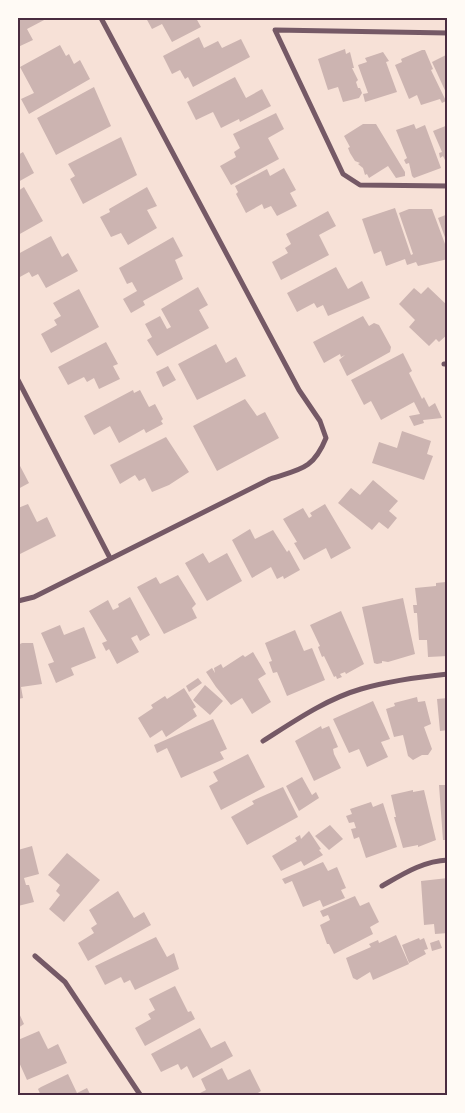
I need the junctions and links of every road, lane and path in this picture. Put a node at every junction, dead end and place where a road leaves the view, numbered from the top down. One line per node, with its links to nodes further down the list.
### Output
1 (101, 18): 5 (street)
2 (448, 33): 3 (street)
3 (448, 186)
4 (18, 380): 5 (street)
5 (110, 558): 6 (street)
6 (18, 601)
7 (448, 674): 8 (street)
8 (263, 741)
9 (448, 860): 10 (street)
10 (382, 886)
11 (35, 956): 12 (street)
12 (141, 1096)

